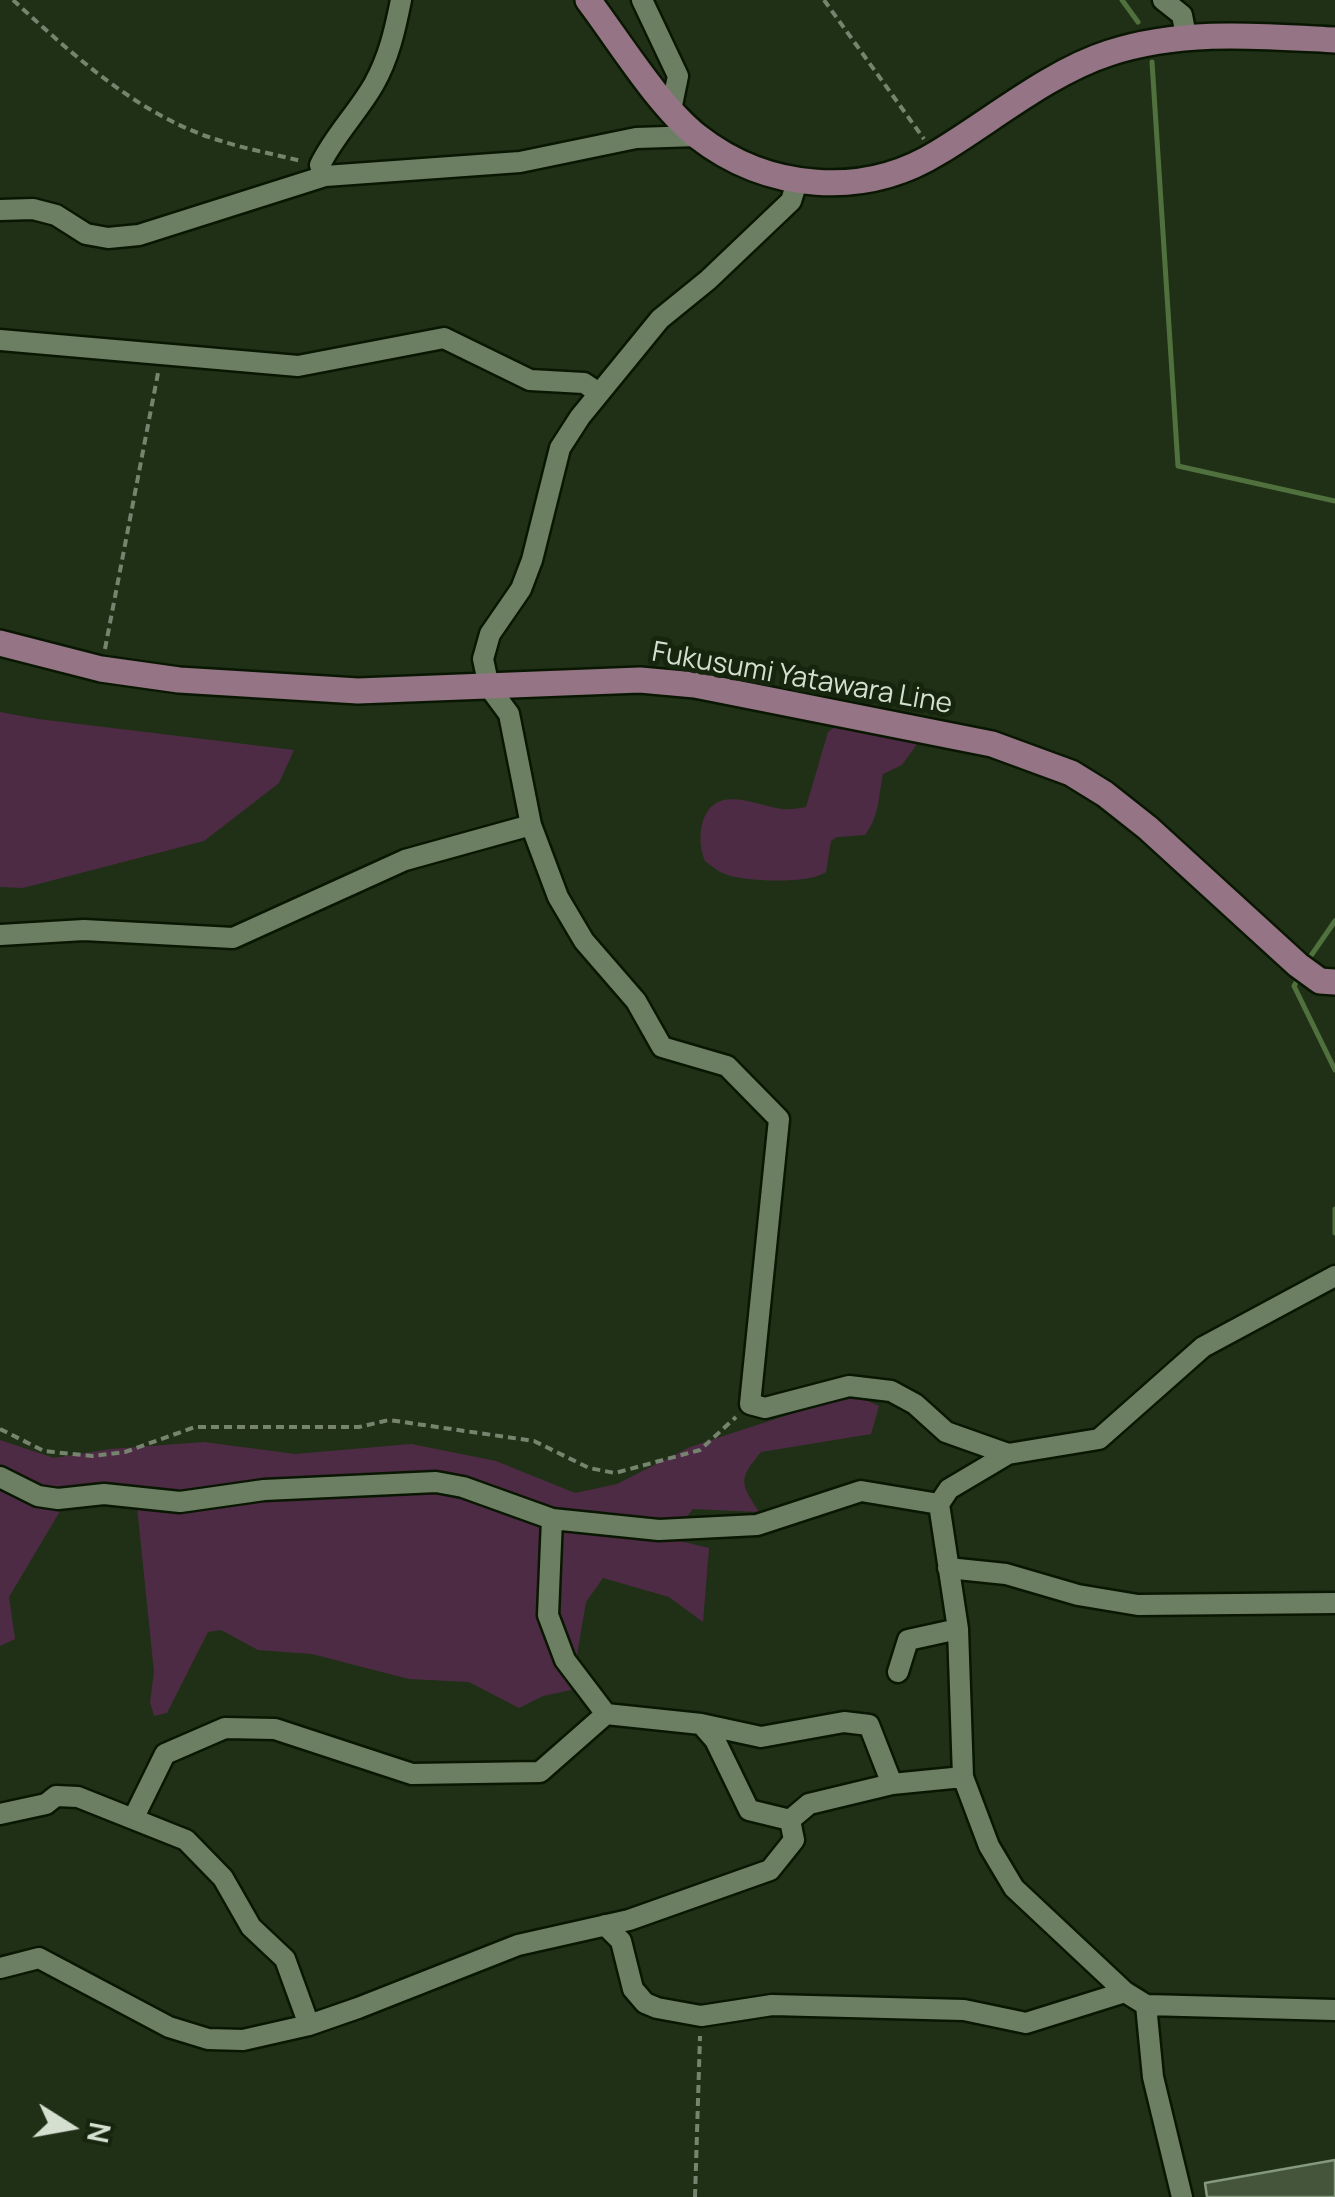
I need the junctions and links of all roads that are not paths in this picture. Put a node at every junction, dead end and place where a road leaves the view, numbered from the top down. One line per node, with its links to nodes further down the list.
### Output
1 (401, 0): 9 (street)
2 (588, 0): 7 (main road)
3 (642, 0): 7 (street)
4 (1163, 0): 5 (street)
5 (1186, 36): 6 (main road); 10 (main road)
6 (1335, 40)
7 (672, 110): 8 (main road)
8 (697, 136): 9 (street); 10 (main road)
9 (323, 171): 11 (street)
10 (797, 182): 13 (street)
11 (0, 210)
12 (0, 340): 13 (street)
13 (599, 393): 15 (street)
14 (0, 643): 15 (main road, Fukusumi Yatawara Line)
15 (489, 686): 16 (street); 18 (main road, Fukusumi Yatawara Line)
16 (532, 826): 17 (street); 20 (street)
17 (0, 935)
18 (1335, 982)
19 (1335, 1276): 20 (street)
20 (1008, 1454): 22 (street)
21 (0, 1476): 23 (street)
22 (939, 1504): 23 (street); 24 (street)
23 (552, 1520): 28 (street)
24 (948, 1568): 25 (street); 26 (street)
25 (1335, 1603)
26 (958, 1629): 27 (street); 30 (street)
27 (898, 1672)
28 (606, 1714): 29 (street); 33 (street)
29 (700, 1724): 31 (street); 34 (street)
30 (963, 1778): 31 (street); 37 (street)
31 (892, 1784): 34 (street)
32 (0, 1814): 33 (street)
33 (134, 1818): 40 (street)
34 (790, 1820): 35 (street)
35 (605, 1925): 37 (street); 40 (street)
36 (0, 1968): 40 (street)
37 (1125, 1992): 38 (street)
38 (1146, 2005): 39 (street); 41 (street)
39 (1335, 2010)
40 (309, 2025)
41 (1182, 2197)

